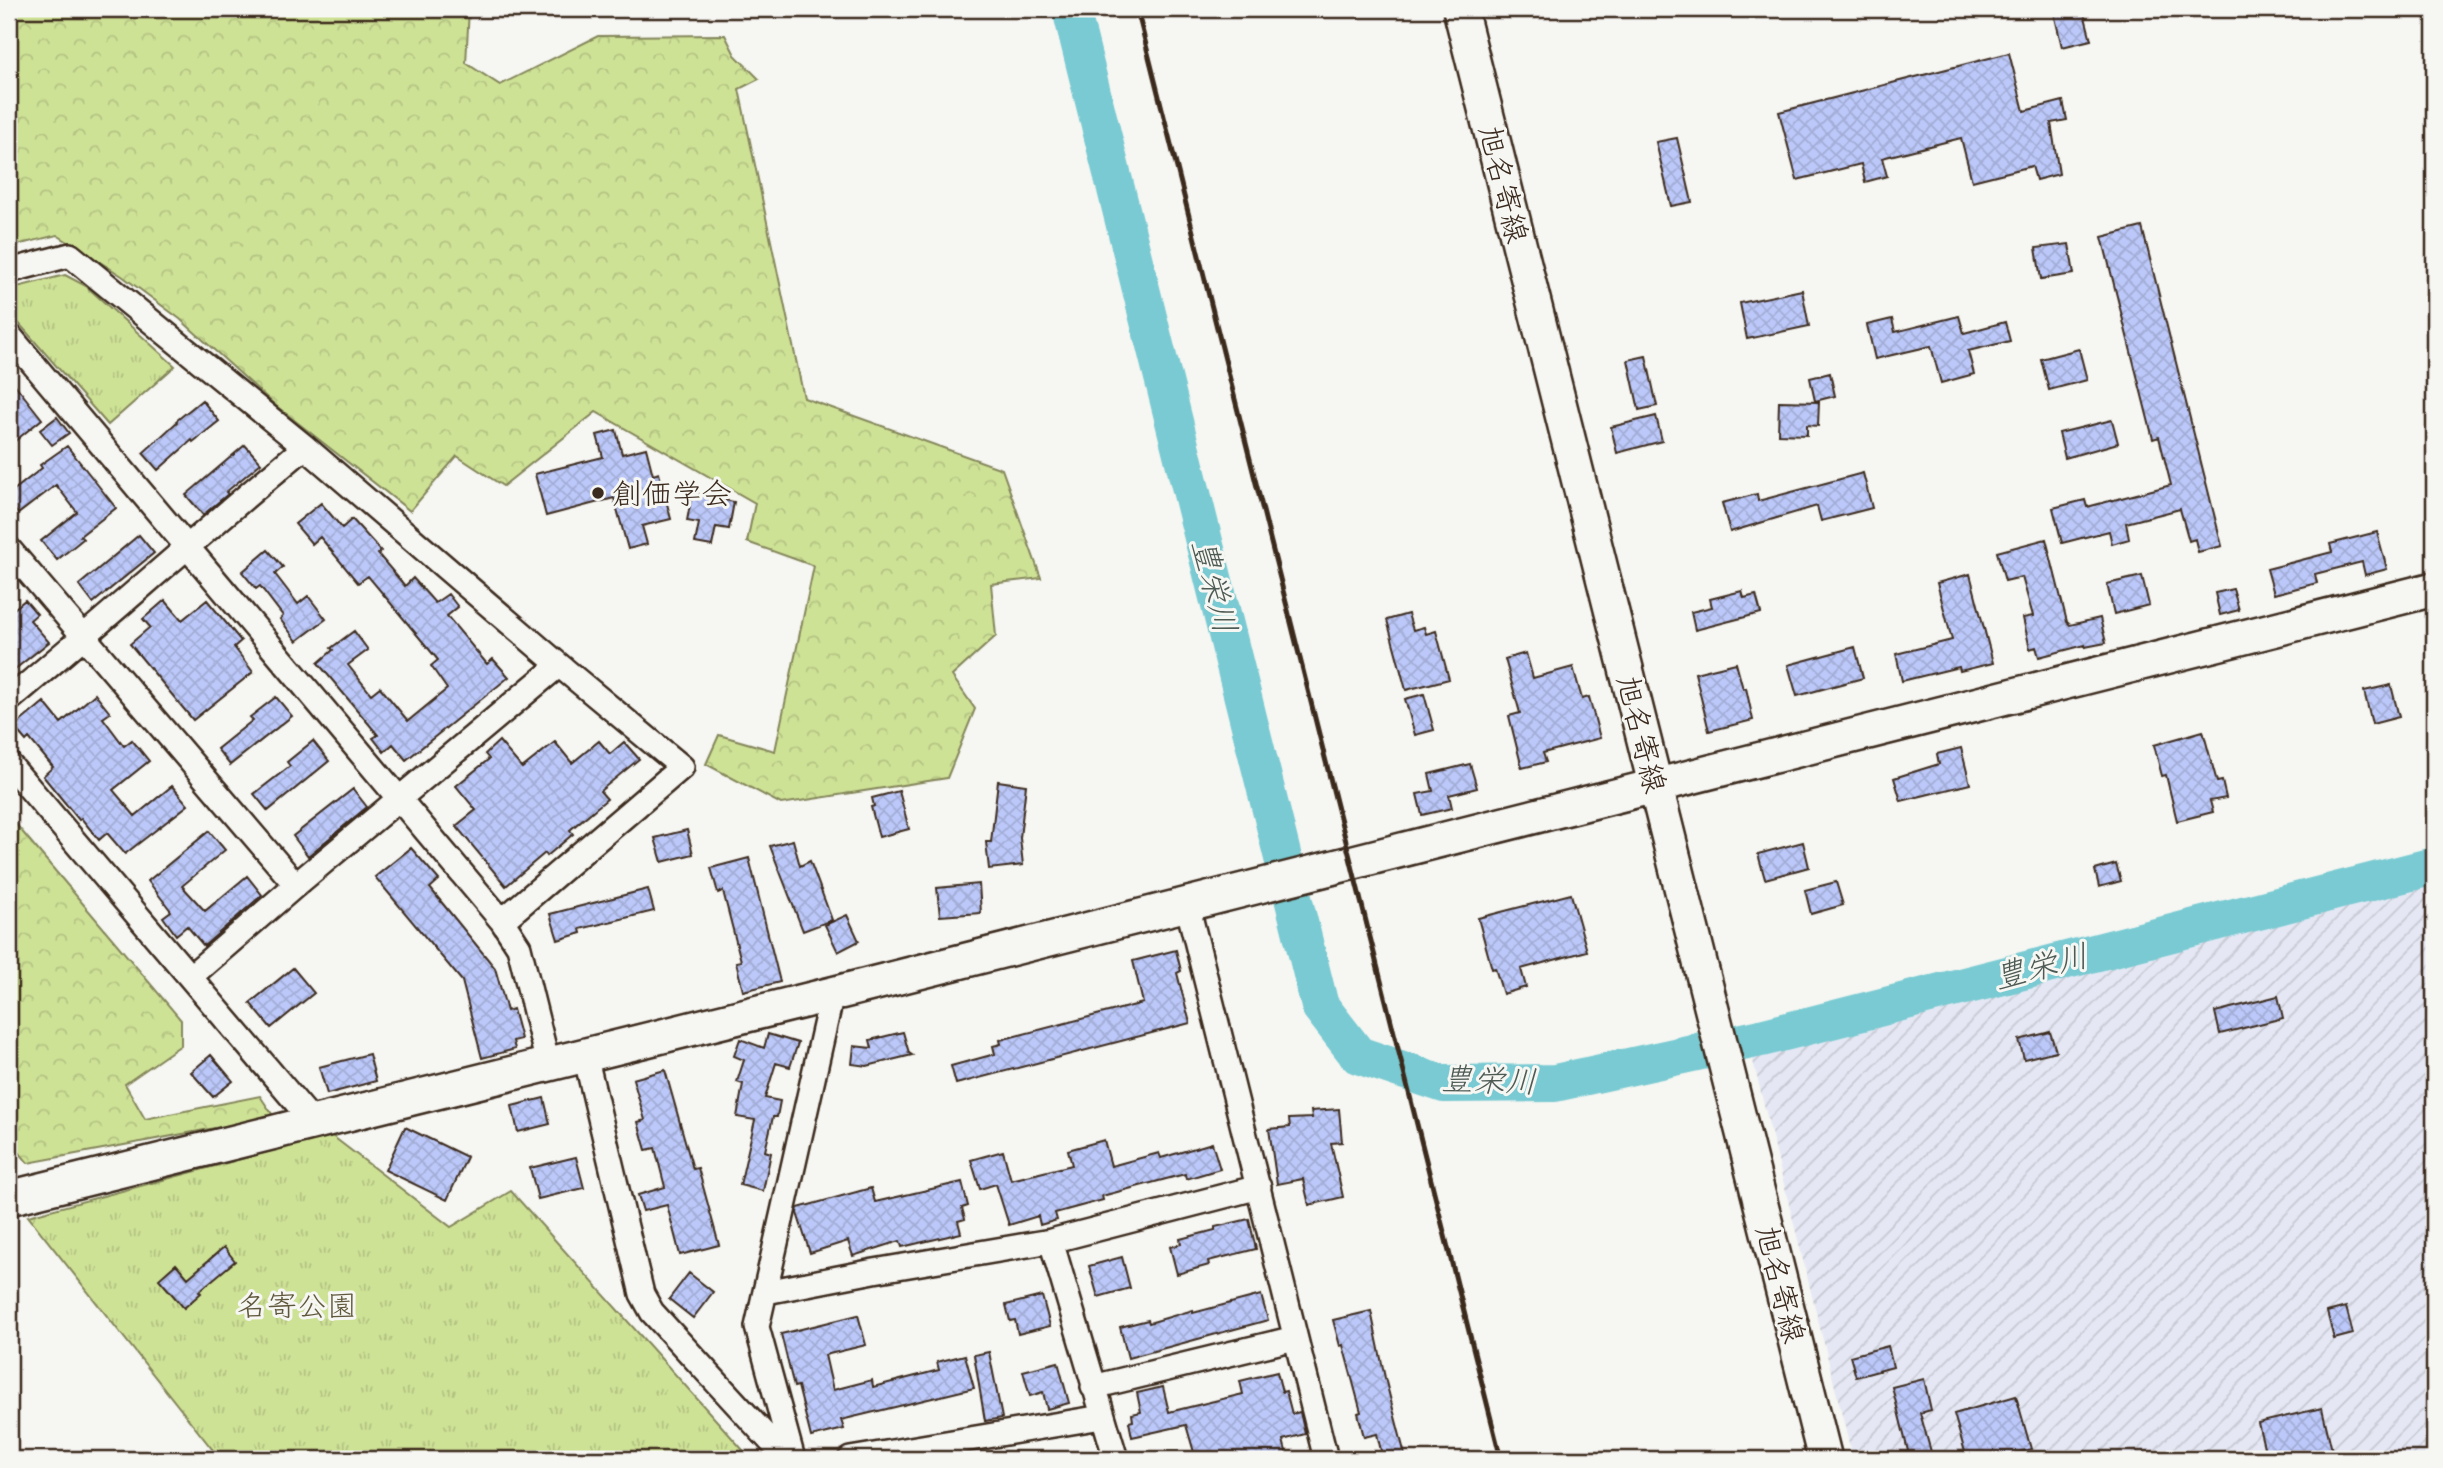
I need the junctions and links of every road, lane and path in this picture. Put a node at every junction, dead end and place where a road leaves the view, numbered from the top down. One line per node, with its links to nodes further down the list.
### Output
1 (1460, 9): 12 (street, 旭名寄線)
2 (9, 271): 4 (street)
3 (9, 335): 5 (street)
4 (305, 447): 5 (street); 9 (street)
5 (187, 545): 8 (street); 13 (street)
6 (9, 549): 8 (street)
7 (2434, 589): 12 (street)
8 (83, 638): 10 (street); 14 (street)
9 (559, 665): 13 (street); 16 (street)
10 (9, 700)
11 (9, 764): 17 (street)
12 (1655, 785): 15 (street); 34 (street, 旭名寄線)
13 (400, 800): 14 (street); 16 (street)
14 (296, 885): 17 (street)
15 (1187, 904): 18 (street); 22 (street)
16 (502, 921): 20 (street)
17 (191, 976): 21 (street)
18 (832, 994): 19 (street); 25 (street)
19 (585, 1055): 20 (street); 29 (street)
20 (548, 1064): 21 (street)
21 (313, 1122): 23 (street)
22 (1258, 1187): 24 (street); 26 (street)
23 (9, 1198)
24 (1051, 1241): 25 (street); 27 (street)
25 (765, 1292): 30 (street)
26 (1295, 1338): 27 (street); 33 (street)
27 (1093, 1387): 28 (street)
28 (1102, 1417): 31 (street); 32 (street)
29 (787, 1459)
30 (793, 1459)
31 (850, 1459)
32 (1116, 1459)
33 (1326, 1459)
34 (1825, 1459)

